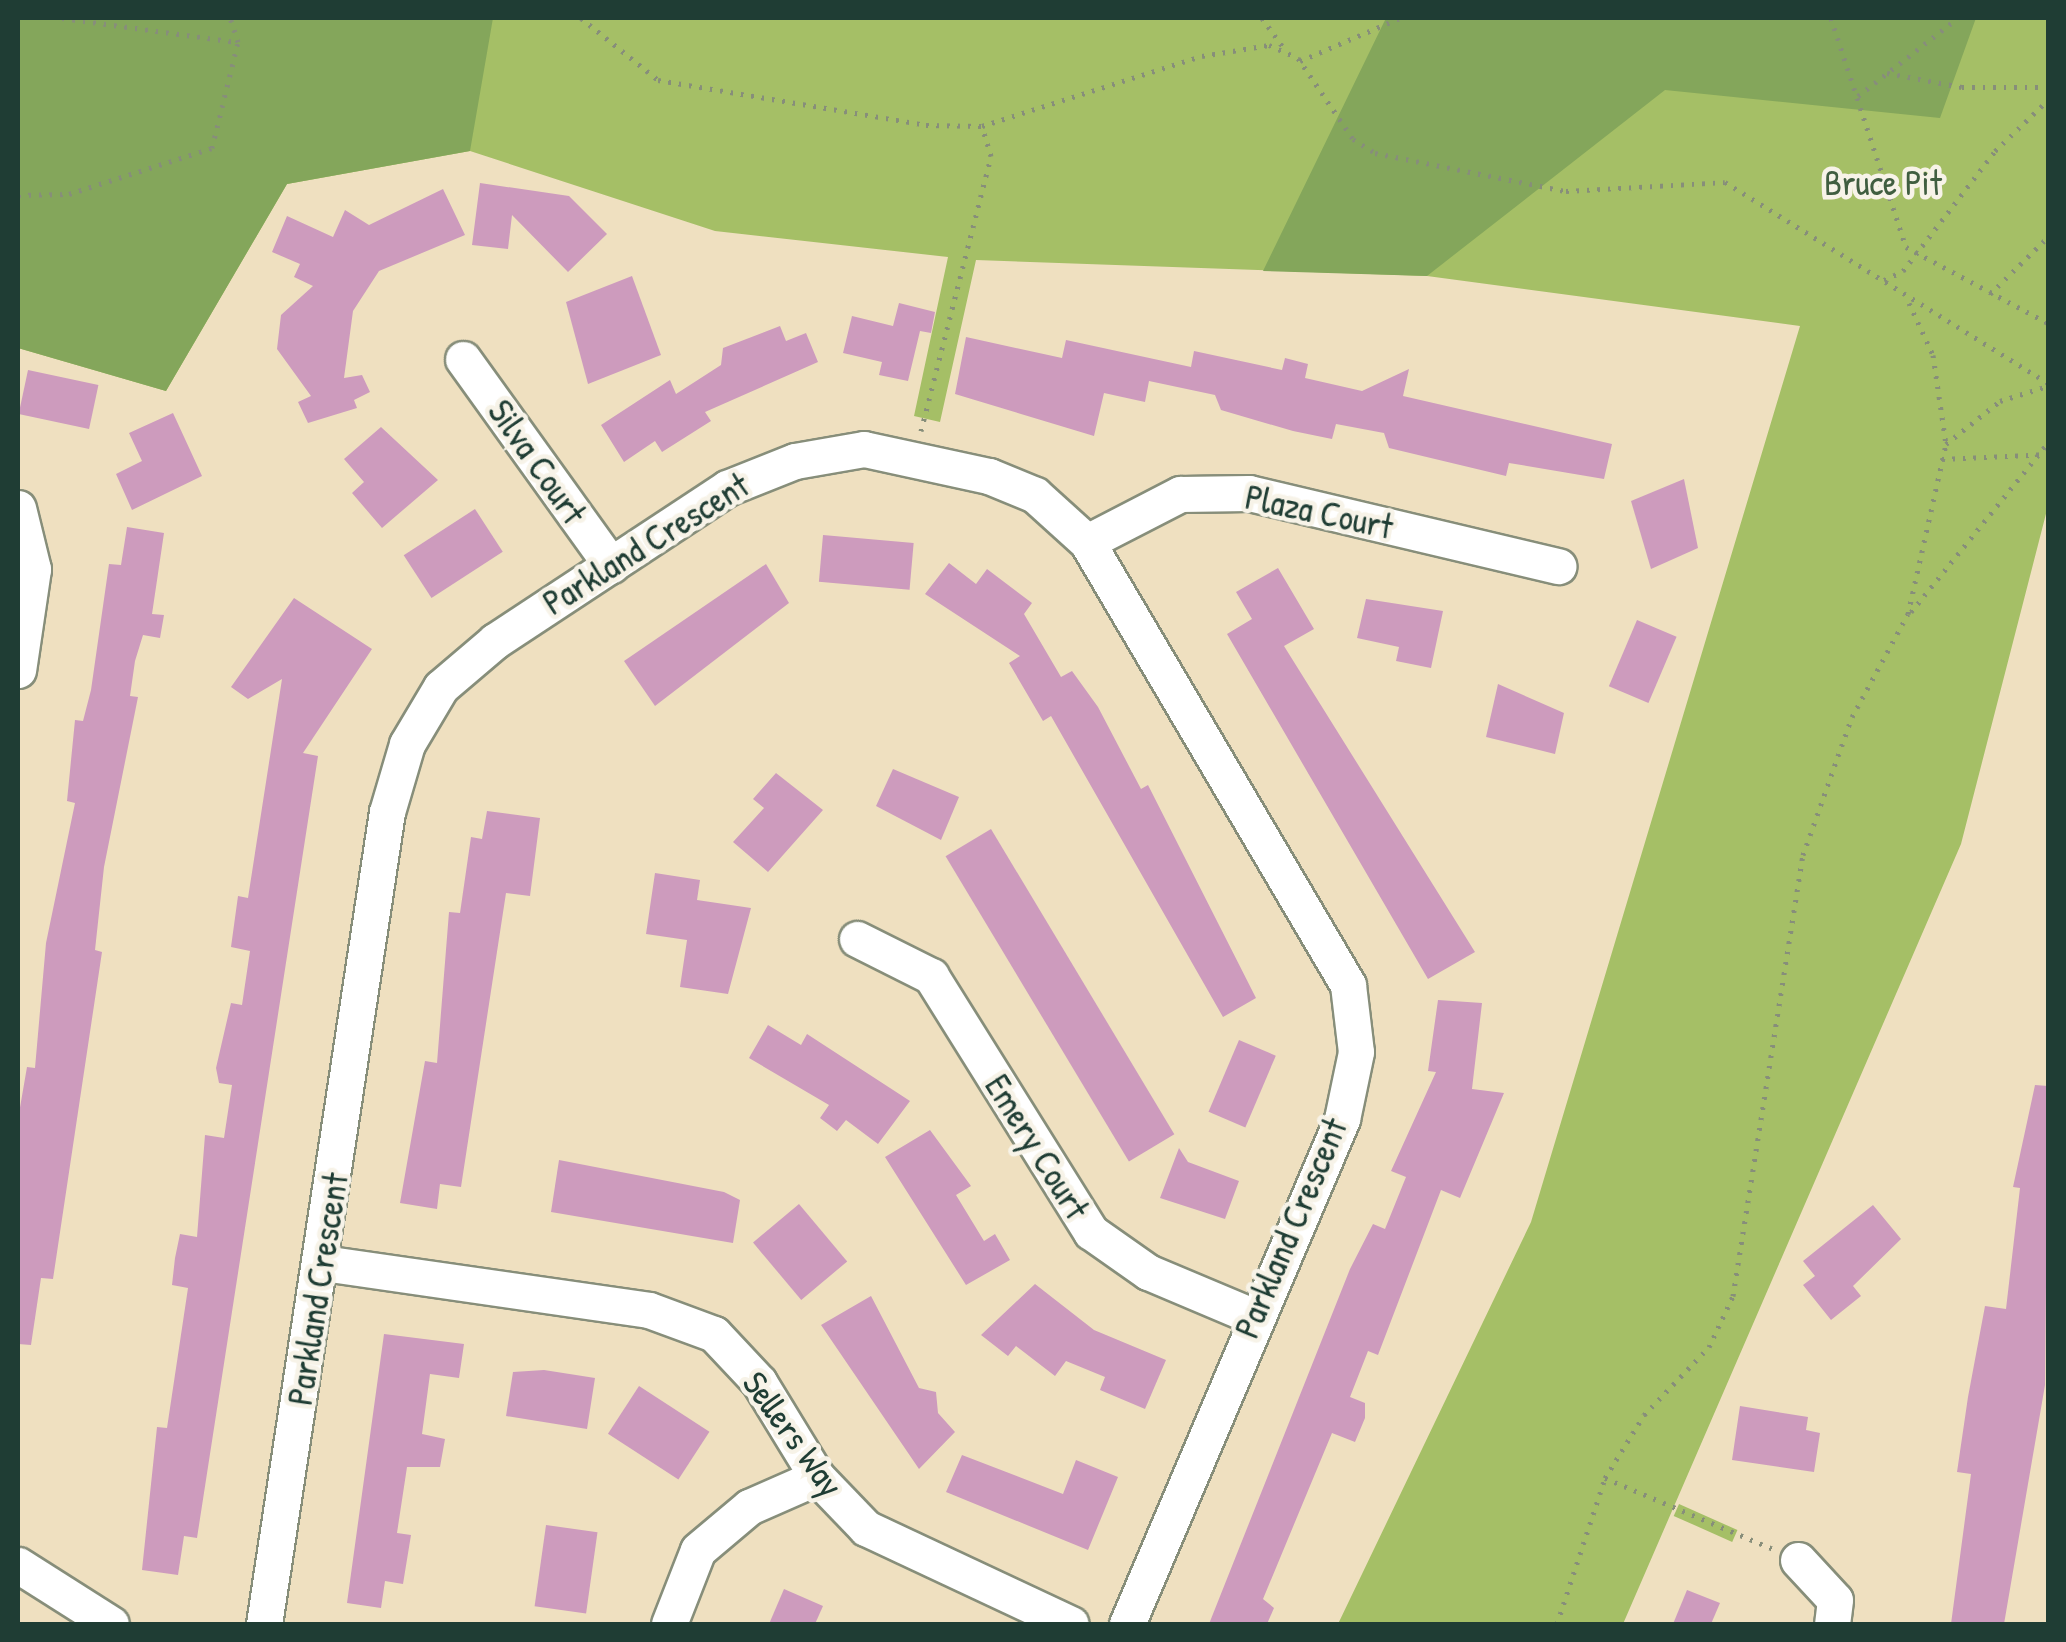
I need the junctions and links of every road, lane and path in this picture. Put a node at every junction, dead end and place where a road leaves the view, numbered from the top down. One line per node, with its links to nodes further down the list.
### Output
1 (62, 18): 8 (path)
2 (230, 18): 8 (path)
3 (581, 18): 15 (path)
4 (1262, 18): 9 (path)
5 (1400, 18): 10 (path)
6 (1831, 18): 13 (path)
7 (1958, 18): 11 (path)
8 (238, 42): 16 (path)
9 (1285, 50): 10 (path); 15 (path)
10 (1300, 61): 19 (path)
11 (1887, 74): 12 (path); 13 (path)
12 (2048, 87)
13 (1858, 96): 18 (path)
14 (2048, 100): 18 (path)
15 (982, 126): 29 (path)
16 (18, 195)
17 (2048, 236): 20 (path)
18 (1916, 255): 19 (path); 20 (path)
19 (1884, 280): 21 (path)
20 (1990, 294): 22 (path)
21 (1907, 299): 24 (path); 26 (path)
22 (2048, 323)
23 (463, 359): 33 (street, Silva Court)
24 (2048, 384): 26 (path)
25 (2048, 443): 28 (path)
26 (1946, 444): 30 (path)
27 (2048, 454): 28 (path)
28 (2035, 457): 30 (path); 35 (path)
29 (914, 458): 32 (street, Parkland Crescent); 33 (street, Parkland Crescent)
30 (1942, 459): 35 (path)
31 (18, 508): 36 (street)
32 (1087, 542): 34 (street, Plaza Court); 39 (street, Parkland Crescent)
33 (610, 565): 38 (street, Parkland Crescent)
34 (1558, 566)
35 (1908, 614): 41 (path)
36 (18, 670)
37 (857, 939): 39 (street, Emery Court)
38 (323, 1263): 40 (street, Sellers Way); 45 (street, Parkland Crescent)
39 (1252, 1316): 48 (street, Parkland Crescent)
40 (817, 1477): 46 (street); 47 (street, Sellers Way)
41 (1605, 1478): 42 (path); 49 (path)
42 (1798, 1560): 50 (street)
43 (18, 1565): 44 (street)
44 (111, 1624)
45 (264, 1624)
46 (669, 1624)
47 (1070, 1624)
48 (1127, 1624)
49 (1557, 1624)
50 (1832, 1624)

